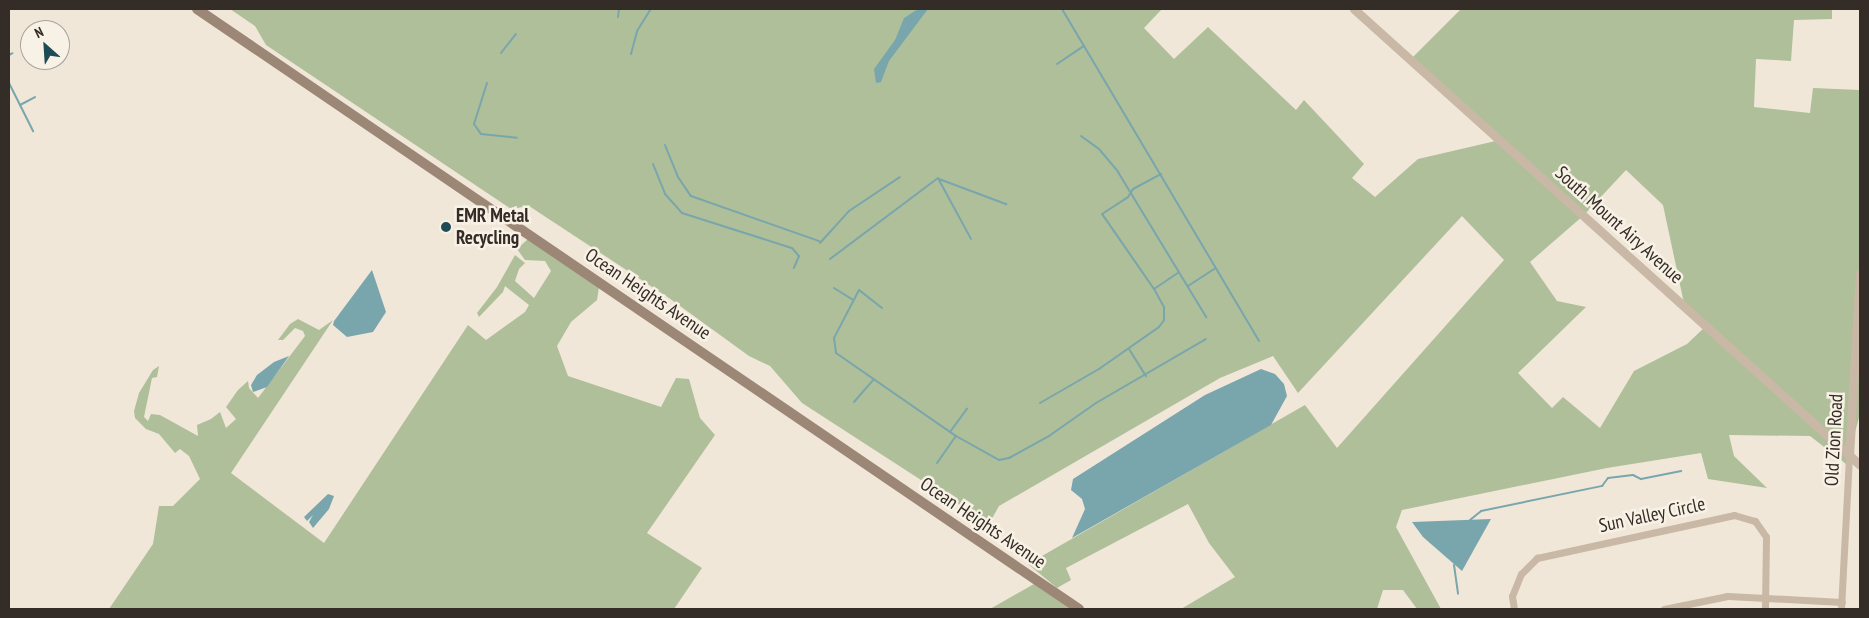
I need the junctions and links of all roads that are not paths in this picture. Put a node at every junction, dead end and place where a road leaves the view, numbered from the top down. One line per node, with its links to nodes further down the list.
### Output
1 (197, 9): 8 (main road, Ocean Heights Avenue)
2 (1354, 9): 4 (street, South Mount Airy Avenue)
3 (1860, 273): 4 (street, Old Zion Road)
4 (1849, 456): 5 (street, South Mount Airy Avenue); 7 (street, Old Zion Road)
5 (1860, 465)
6 (1765, 597): 7 (street); 9 (street, Sun Valley Circle); 10 (street); 11 (street, Sun Valley Circle)
7 (1841, 606)
8 (1079, 609)
9 (1514, 609)
10 (1666, 609)
11 (1765, 609)

